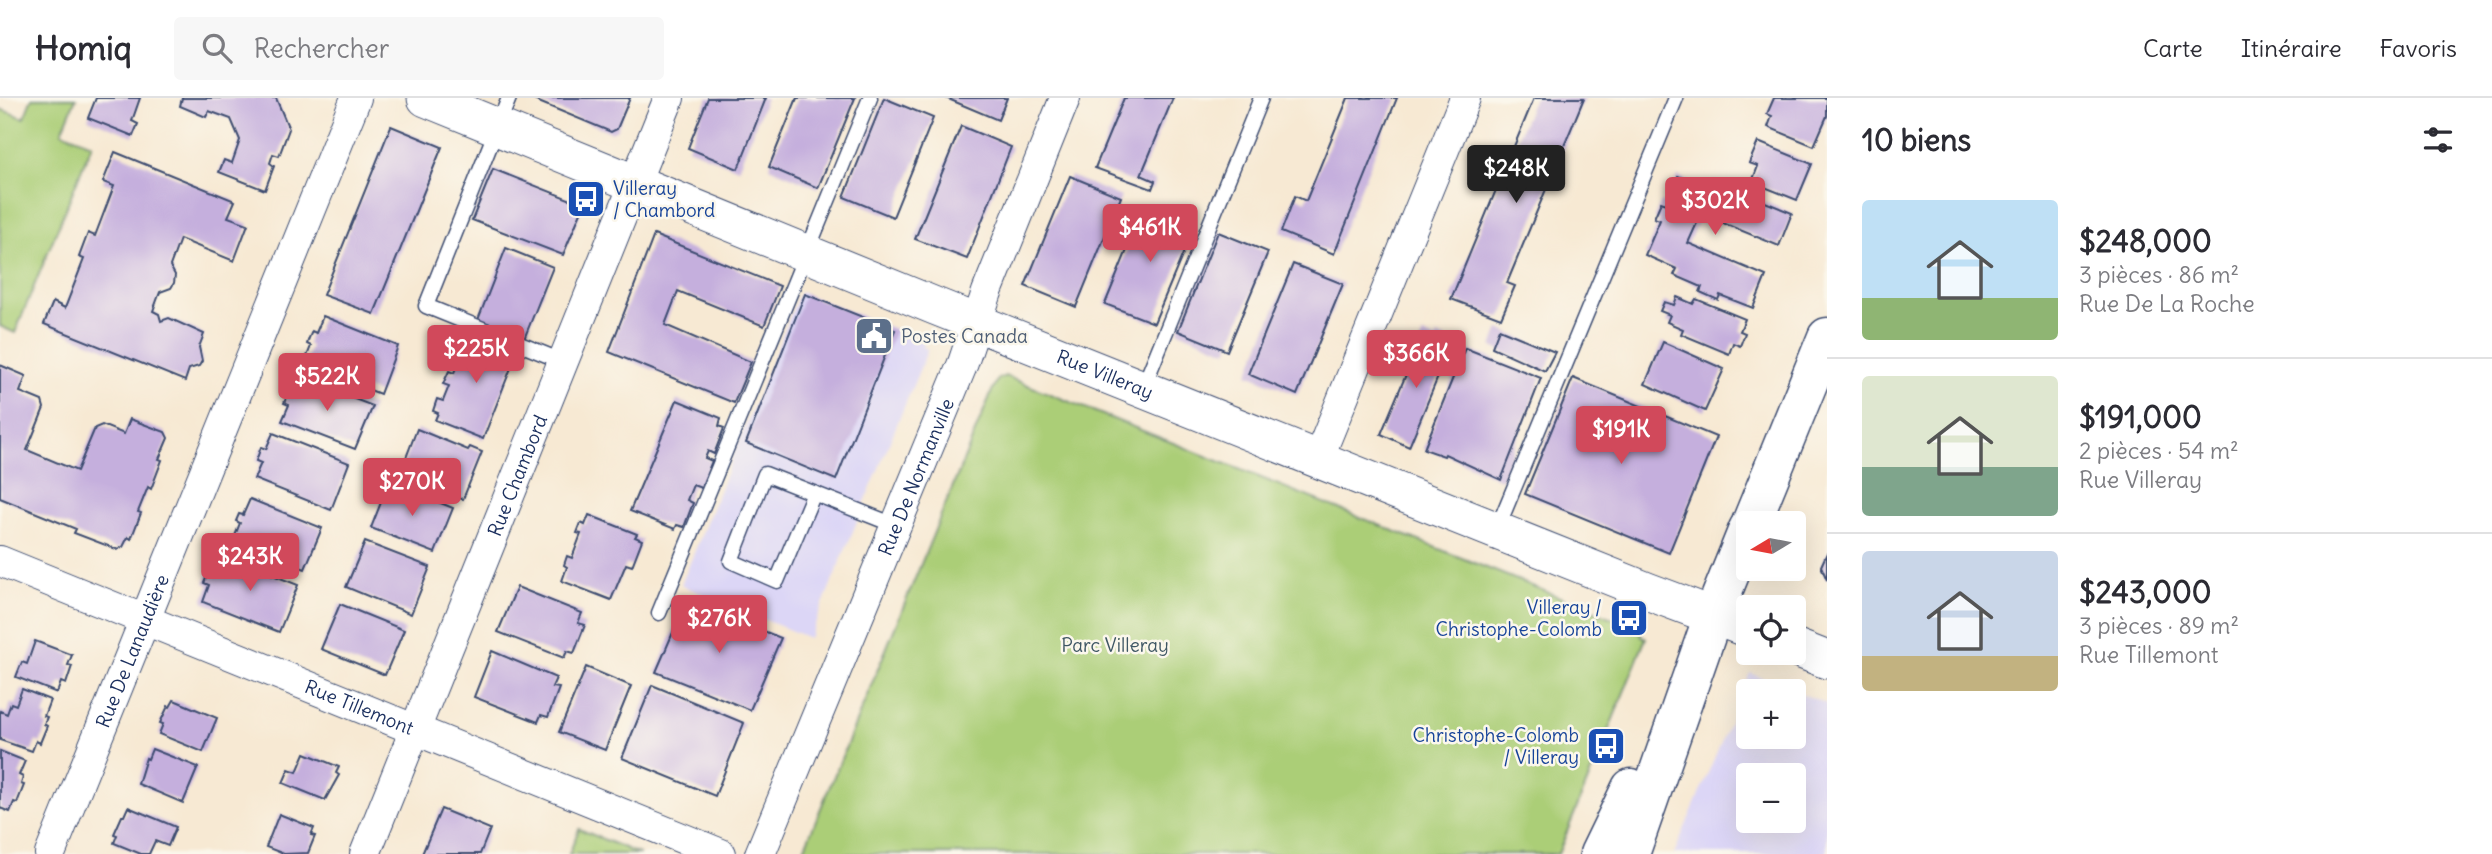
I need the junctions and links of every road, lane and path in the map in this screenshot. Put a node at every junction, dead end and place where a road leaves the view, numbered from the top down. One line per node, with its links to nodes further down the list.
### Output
1 (356, 98): 25 (street, Rue De Lanaudière)
2 (426, 98): 9 (street, Rue Villeray)
3 (669, 98): 10 (street, Rue Chambord)
4 (870, 98): 11 (lane)
5 (1065, 98): 12 (street, Rue De Normanville)
6 (1261, 98): 15 (lane)
7 (1465, 98): 16 (street)
8 (1676, 98): 20 (lane)
9 (504, 113): 10 (street, Rue Villeray); 14 (lane)
10 (634, 184): 11 (street, Rue Villeray); 14 (street, Rue Chambord)
11 (807, 253): 12 (street, Rue Villeray); 23 (lane)
12 (976, 322): 15 (street, Rue Villeray); 19 (street, Rue De Normanville)
13 (1827, 337): 18 (main road)
14 (564, 362): 29 (street, Rue Chambord)
15 (1143, 388): 16 (street, Rue Villeray)
16 (1318, 459): 20 (street, Rue Villeray)
17 (814, 493): 17 (lane); 19 (lane)
18 (1756, 511)
19 (897, 526): 33 (street, Rue De Normanville)
20 (1497, 529): 24 (street, Rue Villeray)
21 (1736, 559): 24 (main road)
22 (0, 561): 25 (street, Rue Tillemont)
23 (659, 613)
24 (1713, 616): 26 (street, Rue Villeray); 34 (main road); 35 (main road)
25 (145, 620): 29 (street, Rue Tillemont); 30 (street, Rue De Lanaudière)
26 (1736, 625)
27 (1806, 652): 28 (street)
28 (1827, 660)
29 (416, 729): 31 (street, Rue Chambord); 32 (street, Rue Tillemont)
30 (50, 854)
31 (365, 854)
32 (720, 854)
33 (760, 854)
34 (1599, 854)
35 (1630, 854)

